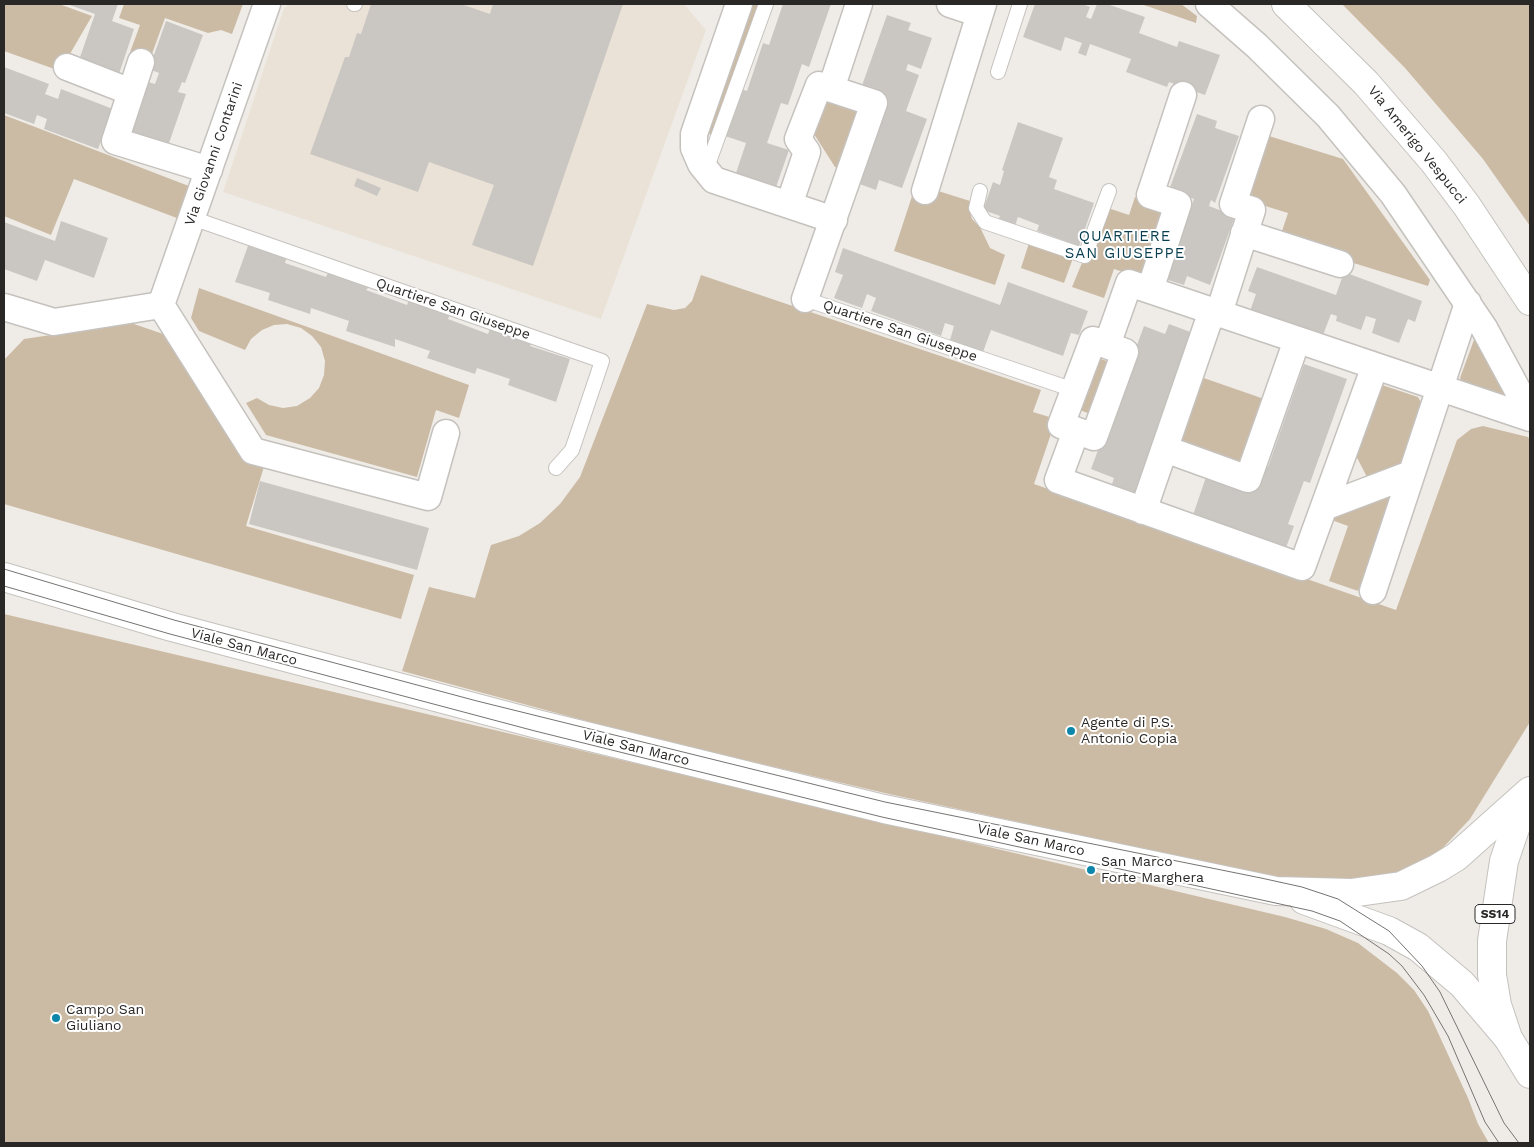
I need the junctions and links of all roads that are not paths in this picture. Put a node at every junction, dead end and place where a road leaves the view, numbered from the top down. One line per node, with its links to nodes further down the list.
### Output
1 (267, 4): 17 (street, Via Giovanni Contarini)
2 (739, 4): 18 (street)
3 (766, 4): 18 (lane)
4 (859, 4): 13 (street)
5 (950, 4): 9 (street)
6 (1020, 4): 12 (lane)
7 (1209, 4): 30 (street)
8 (1286, 4): 29 (street, Via Amerigo Vespucci)
9 (982, 9): 19 (street)
10 (140, 62): 14 (street)
11 (67, 67): 14 (street)
12 (998, 72)
13 (831, 89): 22 (street); 24 (street, Quartiere San Giuseppe)
14 (131, 92): 17 (street)
15 (1183, 95): 27 (street)
16 (1260, 119): 25 (street)
17 (208, 170): 23 (street, Via Giovanni Contarini)
18 (706, 170): 22 (street)
19 (925, 191)
20 (980, 191): 21 (lane)
21 (1109, 191)
22 (789, 205): 24 (street)
23 (192, 218): 31 (street, Via Giovanni Contarini); 44 (lane, Quartiere San Giuseppe)
24 (834, 220): 28 (street, Quartiere San Giuseppe)
25 (1244, 234): 26 (street); 33 (street)
26 (1340, 264)
27 (1150, 290): 33 (street); 35 (street)
28 (805, 299): 38 (lane, Quartiere San Giuseppe)
29 (1530, 301)
30 (1468, 303): 37 (street); 39 (street)
31 (162, 305): 32 (street); 42 (street)
32 (4, 307)
33 (1215, 312): 34 (street); 43 (street)
34 (1297, 340): 36 (street); 43 (street)
35 (1107, 345): 38 (street); 41 (street)
36 (1375, 366): 37 (street); 46 (street)
37 (1440, 388): 40 (street); 45 (street)
38 (1074, 390): 41 (street)
39 (1530, 413)
40 (1530, 418)
41 (1076, 430): 47 (street)
42 (446, 433)
43 (1165, 449): 47 (street)
44 (556, 468)
45 (1411, 474): 46 (street); 49 (street)
46 (1324, 507): 47 (street)
47 (1143, 511)
48 (4, 577): 51 (street, Viale San Marco)
49 (1373, 591)
50 (1530, 791): 51 (street, Viale San Marco); 52 (street, SS14)
51 (1276, 891): 52 (street, Viale San Marco)
52 (1508, 1038): 53 (street)
53 (1530, 1074)

